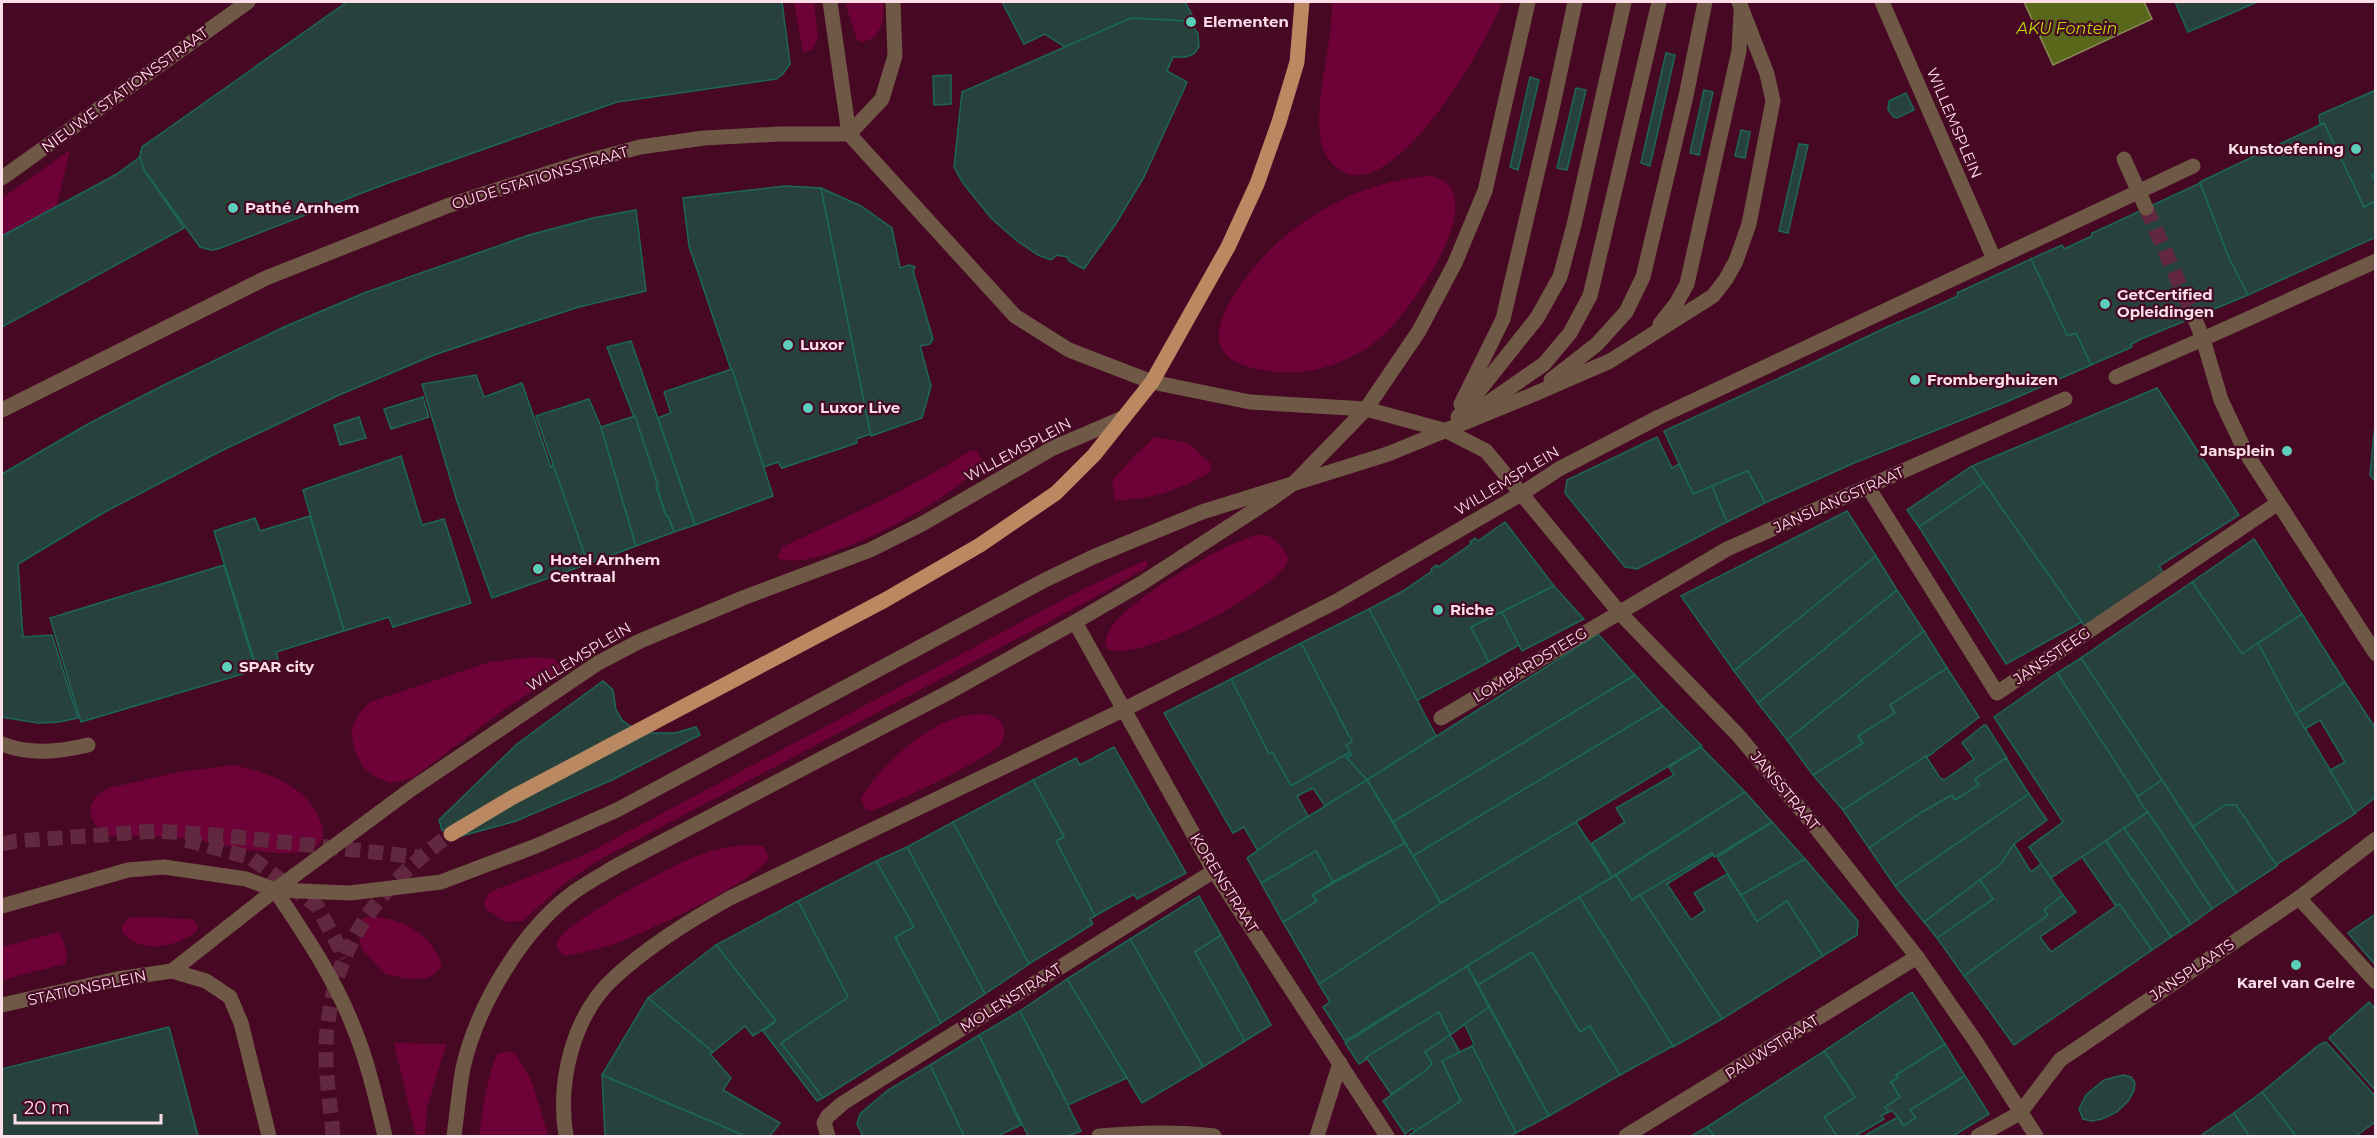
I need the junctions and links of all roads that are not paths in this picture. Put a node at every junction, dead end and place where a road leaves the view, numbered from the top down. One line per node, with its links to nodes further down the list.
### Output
1 (248, 2): 15 (street, NIEUWE STATIONSSTRAAT)
2 (830, 2): 12 (street)
3 (893, 2): 12 (street)
4 (1302, 2): 24 (main road)
5 (1528, 2): 27 (street)
6 (1575, 2): 30 (street)
7 (1624, 2): 30 (street)
8 (1659, 2): 30 (street)
9 (1705, 2): 25 (street)
10 (1882, 2): 18 (street, WILLEMSPLEIN)
11 (1740, 4): 21 (street); 21 (street)
12 (849, 135): 24 (street, WILLEMSPLEIN); 28 (street, OUDE STATIONSSTRAAT)
13 (2124, 159): 16 (street)
14 (2193, 166): 16 (street, WILLEMSPLEIN)
15 (2, 178)
16 (2138, 191): 17 (street); 18 (street, WILLEMSPLEIN)
17 (2146, 208)
18 (1994, 259): 34 (street, WILLEMSPLEIN)
19 (2376, 261): 22 (street)
20 (2194, 317): 22 (street)
21 (1653, 334): 25 (street)
22 (2203, 339): 23 (street); 35 (street)
23 (2116, 376)
24 (1152, 382): 27 (street, WILLEMSPLEIN); 29 (main road)
25 (1532, 395): 30 (street)
26 (2065, 399): 33 (street, JANSLANGSTRAAT)
27 (1366, 409): 30 (street, WILLEMSPLEIN); 32 (street)
28 (2, 410)
29 (1123, 418): 43 (main road); 46 (street, WILLEMSPLEIN)
30 (1447, 430): 31 (street, WILLEMSPLEIN); 32 (street)
31 (1502, 471): 34 (street, JANSSTRAAT)
32 (1294, 483): 37 (street); 46 (street)
33 (1868, 487): 35 (street, JANSSTEEG); 36 (street, JANSLANGSTRAAT)
34 (1521, 494): 36 (street, JANSSTRAAT); 39 (street, WILLEMSPLEIN)
35 (2278, 503): 38 (street)
36 (1619, 612): 40 (street, LOMBARDSTEEG); 49 (street, JANSSTRAAT)
37 (1075, 622): 39 (street, KORENSTRAAT); 57 (street)
38 (2376, 654)
39 (1125, 709): 45 (street, KORENSTRAAT); 58 (street, WILLEMSPLEIN)
40 (1441, 718)
41 (2, 744): 42 (street)
42 (88, 745)
43 (451, 834)
44 (2376, 839): 47 (street, JANSPLAATS)
45 (1214, 871): 53 (street, KORENSTRAAT); 59 (street, MOLENSTRAAT)
46 (275, 890): 48 (street); 50 (street, WILLEMSPLEIN); 56 (street)
47 (2299, 898): 51 (street); 54 (street, JANSPLAATS)
48 (5, 902)
49 (1917, 957): 54 (street, JANSSTRAAT); 64 (street, PAUWSTRAAT)
50 (172, 971): 52 (street, STATIONSPLEIN); 55 (street)
51 (2376, 982)
52 (2, 1005)
53 (1340, 1063): 62 (street); 63 (street, KORENSTRAAT)
54 (2020, 1113): 65 (street); 66 (street, JANSSTRAAT)
55 (268, 1137)
56 (385, 1137)
57 (454, 1137)
58 (566, 1137)
59 (828, 1137)
60 (1099, 1137): 61 (street)
61 (1214, 1137)
62 (1317, 1137)
63 (1388, 1137)
64 (1626, 1137)
65 (1978, 1137)
66 (2036, 1137)

